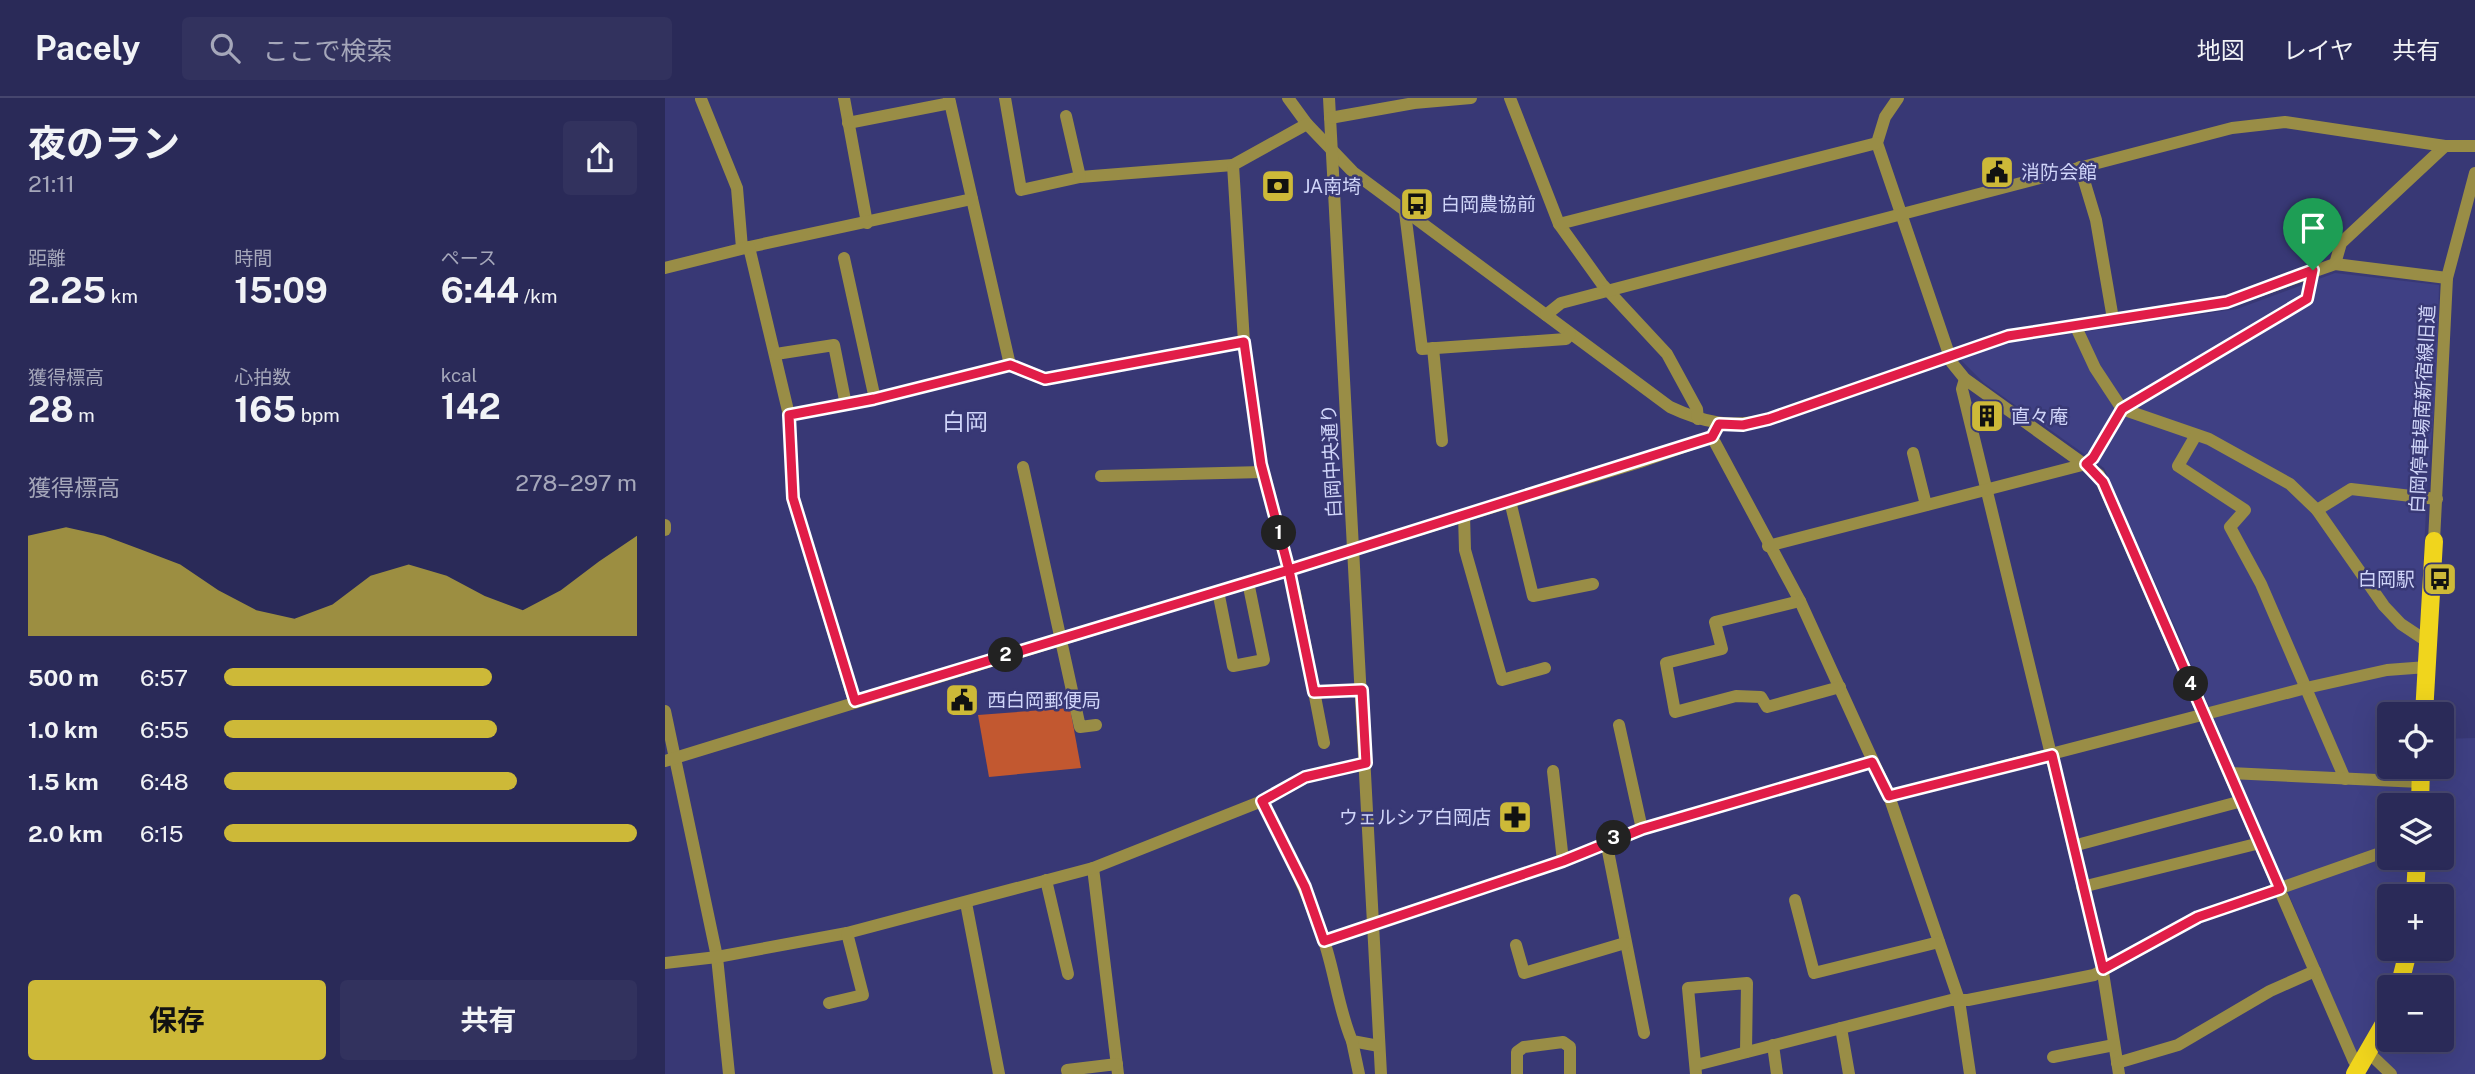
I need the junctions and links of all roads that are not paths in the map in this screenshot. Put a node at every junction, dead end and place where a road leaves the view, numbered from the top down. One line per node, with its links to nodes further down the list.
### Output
1 (844, 98): 12 (street)
2 (1005, 98): 21 (street)
3 (1289, 98): 13 (street)
4 (1329, 98): 11 (street, 白岡中央通り)
5 (1471, 98): 11 (street)
6 (1510, 98): 26 (street)
7 (1898, 98): 14 (street)
8 (701, 99): 27 (street)
9 (949, 101): 12 (street); 22 (street)
10 (1066, 116): 21 (street)
11 (1330, 118): 17 (street, 白岡中央通り)
12 (848, 123): 25 (street)
13 (1307, 124): 17 (street); 18 (street)
14 (1877, 143): 24 (street); 26 (street)
15 (2445, 146): 16 (street); 19 (street); 29 (street)
16 (2475, 146)
17 (1332, 152): 23 (street); 66 (street, 白岡中央通り)
18 (1233, 165): 21 (street); 38 (street)
19 (2080, 167): 24 (street); 35 (street)
20 (2475, 173): 32 (street, 白岡停車場南新宿線旧道)
21 (1080, 177)
22 (972, 199): 25 (street); 42 (street)
23 (1405, 212): 34 (street); 39 (street)
24 (1902, 214): 33 (street); 41 (street)
25 (866, 223): 27 (street)
26 (1559, 224): 33 (street)
27 (745, 248): 30 (street); 40 (street)
28 (844, 258): 44 (street)
29 (2335, 264): 31 (street); 32 (street)
30 (665, 268)
31 (2313, 270): 35 (street); 46 (street)
32 (2447, 278): 59 (street, 白岡停車場南新宿線旧道)
33 (1608, 291): 34 (street); 48 (street)
34 (1546, 315): 37 (street)
35 (2113, 319): 36 (street)
36 (2075, 325): 41 (street); 46 (street)
37 (1570, 334): 39 (street); 48 (street)
38 (1244, 342): 42 (street); 56 (street)
39 (1433, 348): 52 (street)
40 (776, 354): 45 (street); 47 (street)
41 (1949, 355): 43 (street); 49 (street)
42 (1010, 365): 44 (street)
43 (1965, 379): 54 (street); 58 (street)
44 (874, 399): 45 (street)
45 (846, 405): 47 (street)
46 (2122, 409): 50 (street); 54 (street)
47 (789, 415): 80 (street)
48 (1697, 419): 49 (street)
49 (1719, 424): 51 (street)
50 (2196, 435): 62 (street); 77 (street)
51 (1712, 437): 60 (street); 65 (street)
52 (1442, 441)
53 (1913, 453): 61 (street)
54 (2086, 464): 58 (street); 83 (street)
55 (1023, 467): 72 (street)
56 (1263, 472): 57 (street); 67 (street)
57 (1101, 476)
58 (1985, 489): 61 (street); 87 (street)
59 (2437, 499): 62 (street); 64 (street, 白岡停車場南新宿線旧道)
60 (1510, 500): 63 (street); 69 (street)
61 (1926, 505): 65 (street)
62 (2317, 510): 73 (street)
63 (1464, 515): 66 (street); 74 (street)
64 (2434, 541): 73 (main road)
65 (1769, 546): 71 (street)
66 (1355, 550): 67 (street); 78 (street, 白岡中央通り)
67 (1289, 570): 68 (street); 79 (street)
68 (1248, 582): 70 (street); 70 (street)
69 (1593, 584)
70 (1218, 591): 72 (street)
71 (1800, 601): 76 (street); 76 (street)
72 (1061, 639): 80 (street); 84 (street)
73 (2428, 642): 75 (main road)
74 (1545, 667)
75 (2427, 667): 77 (street); 81 (main road)
76 (1840, 687): 89 (street)
77 (2306, 688): 83 (street); 94 (street)
78 (1362, 690): 79 (street); 90 (street, 白岡中央通り)
79 (1314, 692): 86 (street)
80 (855, 701): 88 (street)
81 (2425, 702)
82 (665, 712): 88 (street)
83 (2204, 715): 87 (street); 92 (street)
84 (1096, 725)
85 (1619, 725): 98 (street)
86 (1324, 743)
87 (2052, 755): 95 (street); 101 (street)
88 (671, 759): 116 (street)
89 (1872, 762): 95 (street); 98 (street)
90 (1366, 763): 96 (street); 110 (street, 白岡中央通り)
91 (1553, 771): 103 (street)
92 (2230, 773): 94 (street); 97 (street)
93 (2377, 777): 94 (street)
94 (2345, 779)
95 (1889, 796): 113 (street)
96 (1262, 801): 104 (street); 112 (street)
97 (2242, 801): 100 (street); 101 (street)
98 (1642, 829): 99 (street)
99 (1606, 841): 103 (street); 114 (street)
100 (2260, 843): 106 (street); 107 (street)
101 (2073, 846): 106 (street)
102 (2377, 854): 107 (street)
103 (1563, 861): 110 (street)
104 (1093, 868): 105 (street); 134 (street)
105 (1046, 880): 109 (street); 120 (street)
106 (2082, 887): 118 (street)
107 (2280, 889): 118 (street); 119 (street)
108 (1795, 900): 113 (street)
109 (966, 903): 111 (street); 137 (street)
110 (1373, 926): 112 (street); 129 (street, 白岡中央通り)
111 (847, 933): 116 (street); 122 (street)
112 (1324, 941): 126 (street)
113 (1939, 942): 121 (street)
114 (1625, 943): 115 (street); 124 (street)
115 (1516, 945)
116 (717, 957): 117 (street); 136 (street)
117 (665, 962)
118 (2103, 969): 121 (street); 128 (street)
119 (2315, 971): 132 (street); 133 (street)
120 (1068, 974)
121 (1959, 1000): 123 (street); 145 (street)
122 (829, 1003)
123 (1841, 1028): 127 (street); 144 (street)
124 (1644, 1032)
125 (2377, 1036): 132 (main road)
126 (1352, 1041): 129 (street); 139 (street)
127 (1773, 1045): 130 (street); 143 (street)
128 (2114, 1045): 131 (street); 133 (street)
129 (1379, 1046): 140 (street, 白岡中央通り)
130 (1746, 1052): 135 (street); 135 (street)
131 (2053, 1057)
132 (2361, 1064): 146 (street)
133 (2118, 1068)
134 (1118, 1069): 138 (street)
135 (1696, 1069)
136 (729, 1074)
137 (999, 1074)
138 (1068, 1074)
139 (1359, 1074)
140 (1381, 1074)
141 (1517, 1074): 142 (street)
142 (1570, 1074)
143 (1777, 1074)
144 (1849, 1074)
145 (1970, 1074)
146 (2391, 1074)

